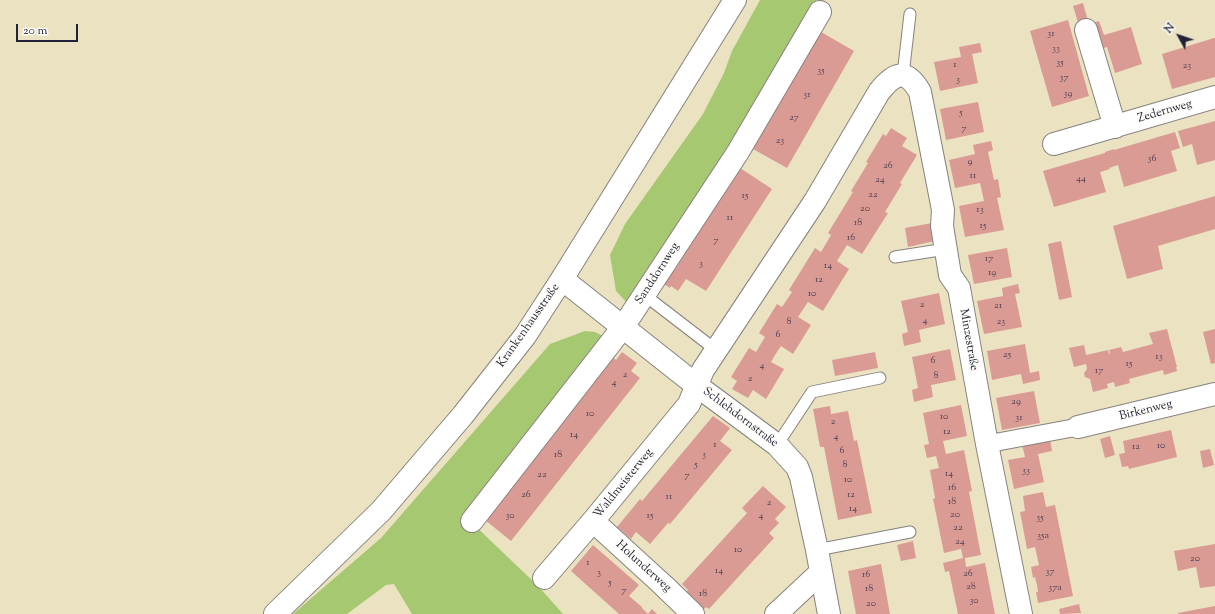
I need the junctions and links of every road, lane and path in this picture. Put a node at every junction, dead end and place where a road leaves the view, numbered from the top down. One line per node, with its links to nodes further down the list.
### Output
1 (735, 0): 11 (street, Krankenhausstraße)
2 (820, 12): 13 (street, Sanddornweg)
3 (910, 14): 5 (lane)
4 (1086, 30): 7 (street)
5 (903, 75): 9 (street, Minzestraße); 14 (street)
6 (1215, 97): 7 (street, Zedernweg)
7 (1115, 126): 8 (street, Zedernweg)
8 (1054, 144)
9 (946, 249): 10 (lane); 19 (street, Minzestraße)
10 (895, 257)
11 (562, 279): 13 (street, Schlehdornstraße); 27 (street, Krankenhausstraße)
12 (651, 300): 14 (lane)
13 (623, 327): 16 (street, Schlehdornstraße); 21 (street, Sanddornweg)
14 (716, 350): 16 (street)
15 (880, 378): 20 (lane)
16 (696, 385): 20 (street, Schlehdornstraße); 22 (street, Waldmeisterweg)
17 (1215, 394): 18 (street, Birkenweg)
18 (1078, 427): 19 (street)
19 (987, 444): 31 (street, Minzestraße)
20 (777, 445): 24 (street, Schlehdornstraße)
21 (472, 521)
22 (592, 521): 26 (street, Waldmeisterweg); 28 (street, Holunderweg)
23 (910, 532): 24 (lane)
24 (817, 550): 25 (street, Schlehdornstraße)
25 (821, 572): 29 (street); 30 (street, Schlehdornstraße)
26 (544, 578)
27 (274, 614)
28 (693, 614)
29 (776, 614)
30 (829, 614)
31 (1021, 614)

